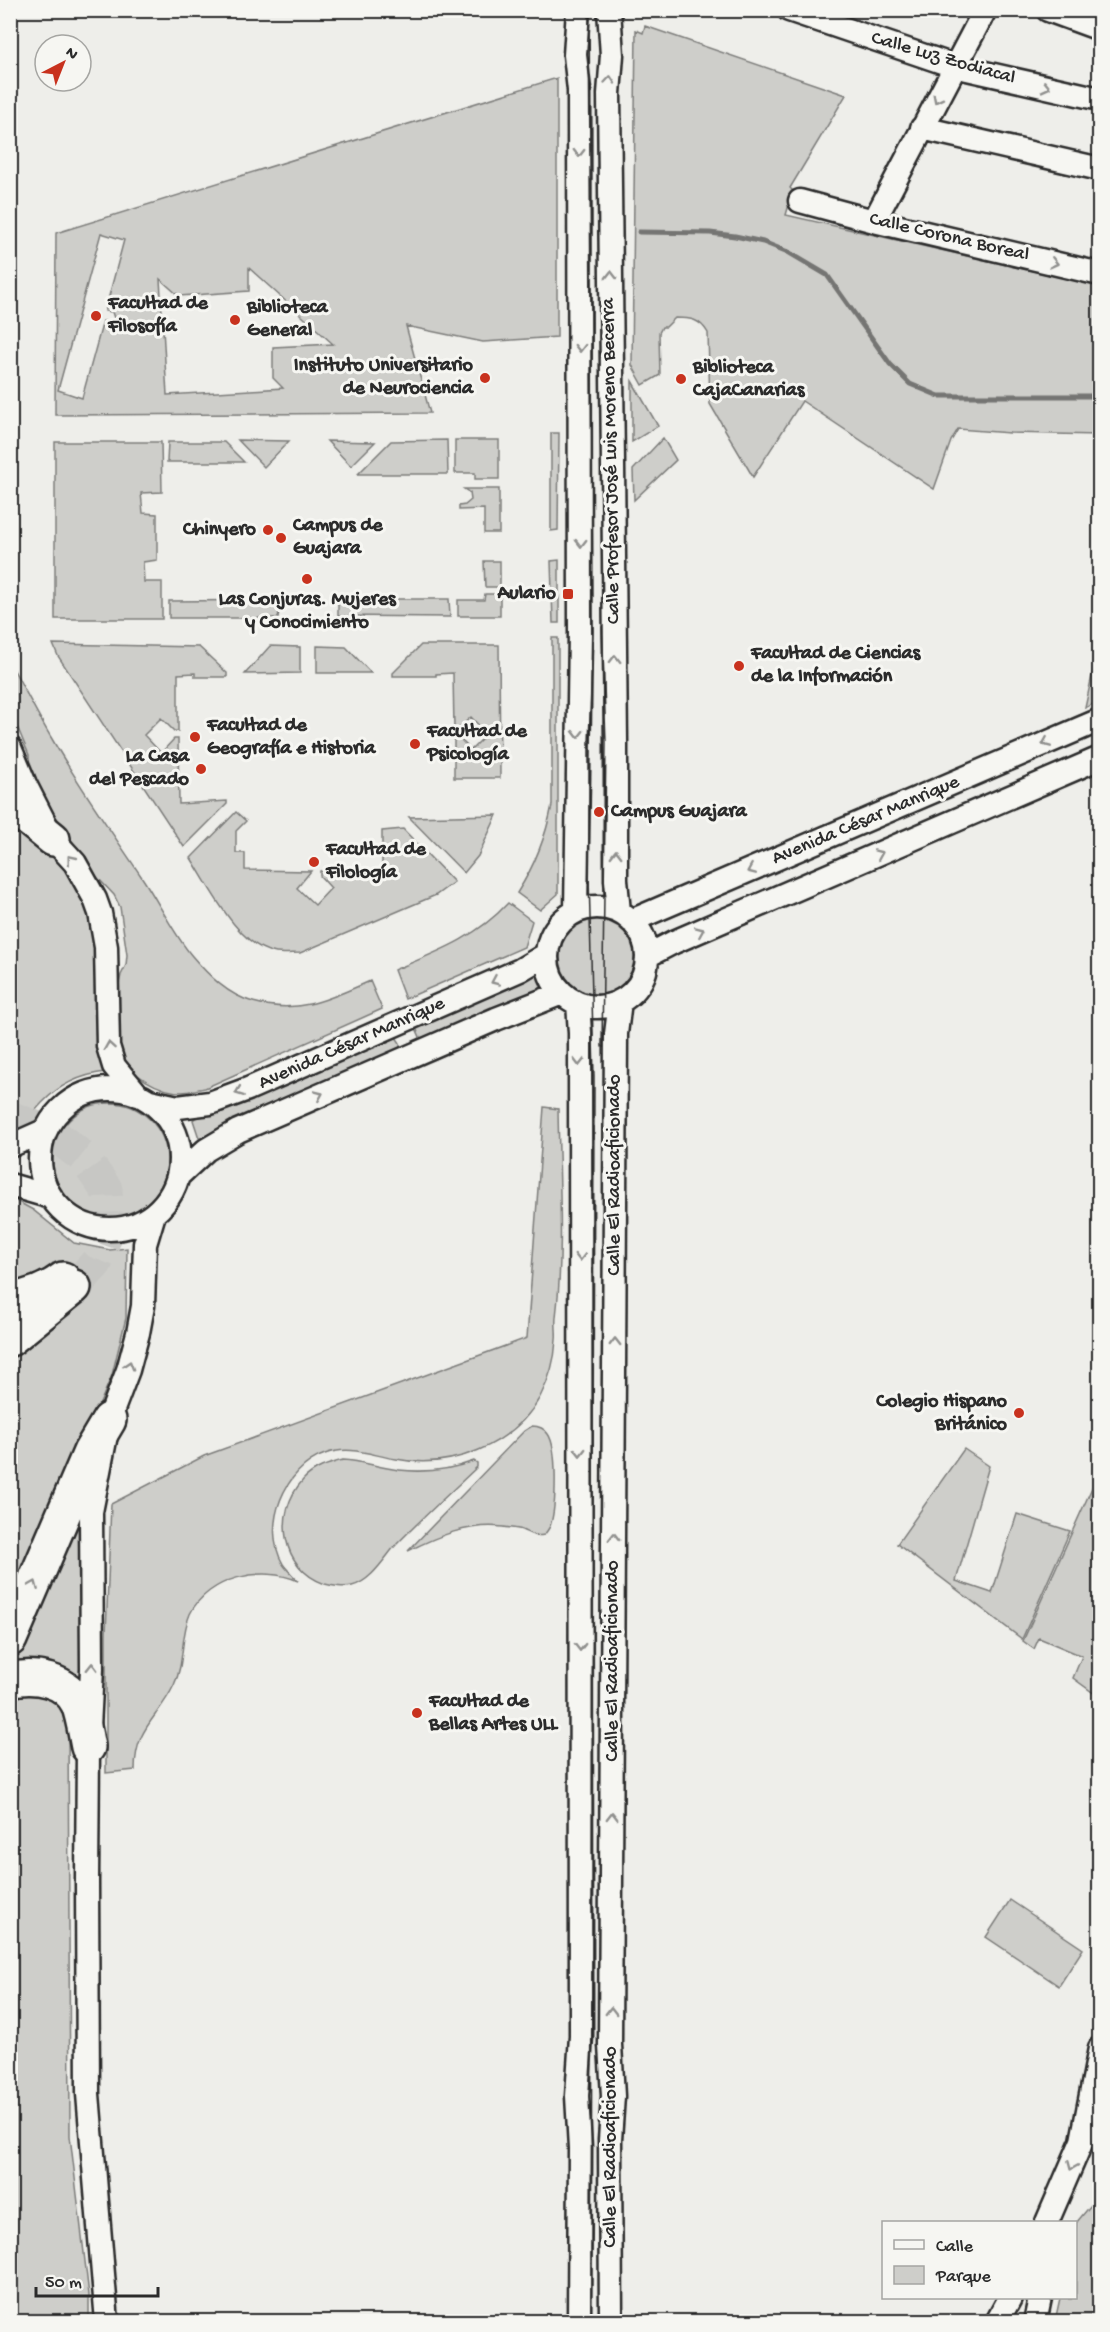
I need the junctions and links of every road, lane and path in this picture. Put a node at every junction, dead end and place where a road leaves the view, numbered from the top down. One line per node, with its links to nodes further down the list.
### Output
1 (578, 10): 21 (street, Calle Profesor José Luis Moreno Becerra, one-way to 21)
2 (609, 10): 22 (street, Calle Profesor José Luis Moreno Becerra, one-way to 2)
3 (789, 10): 7 (street, Calle Luz Zodiacal)
4 (985, 10): 7 (street)
5 (1048, 10): 6 (street)
6 (1100, 29)
7 (954, 66): 8 (street, Calle Luz Zodiacal, one-way to 8); 9 (street, one-way to 9)
8 (1100, 99)
9 (922, 128): 10 (street); 12 (street)
10 (1100, 169)
11 (800, 201): 12 (street, Calle Corona Boreal)
12 (874, 221): 13 (street, Calle Corona Boreal, one-way to 13)
13 (1100, 274)
14 (1100, 720): 17 (street, Avenida César Manrique, one-way to 17)
15 (10, 748): 20 (street)
16 (1100, 758): 19 (street, Avenida César Manrique)
17 (941, 789): 19 (street); 22 (street, Avenida César Manrique, one-way to 22)
18 (10, 804): 20 (highway)
19 (955, 820): 24 (street, Avenida César Manrique, one-way to 19)
20 (53, 839): 27 (street, one-way to 20)
21 (576, 911): 22 (street); 23 (street)
22 (625, 916): 24 (street)
23 (547, 954): 25 (street); 27 (street, Avenida César Manrique, one-way to 27)
24 (647, 956): 26 (street)
25 (570, 998): 26 (street); 30 (street, Avenida César Manrique, one-way to 25); 45 (street, Calle El Radioaficionado, one-way to 45)
26 (620, 1001): 46 (street, Calle El Radioaficionado, one-way to 26)
27 (144, 1098): 28 (street); 30 (street)
28 (46, 1130): 29 (street); 32 (street)
29 (10, 1146)
30 (178, 1176): 33 (street)
31 (10, 1185): 32 (street)
32 (51, 1197): 33 (street)
33 (154, 1214): 36 (street, one-way to 33)
34 (10, 1300): 35 (highway)
35 (10, 1339)
36 (109, 1420): 37 (highway, one-way to 36); 39 (street, one-way to 36)
37 (10, 1639)
38 (10, 1680): 39 (highway)
39 (88, 1747): 44 (street)
40 (1100, 2048): 41 (street, one-way to 41)
41 (1050, 2220)
42 (1010, 2299): 47 (street)
43 (1040, 2299): 48 (street)
44 (107, 2322)
45 (579, 2322)
46 (611, 2322)
47 (998, 2322)
48 (1035, 2322)

